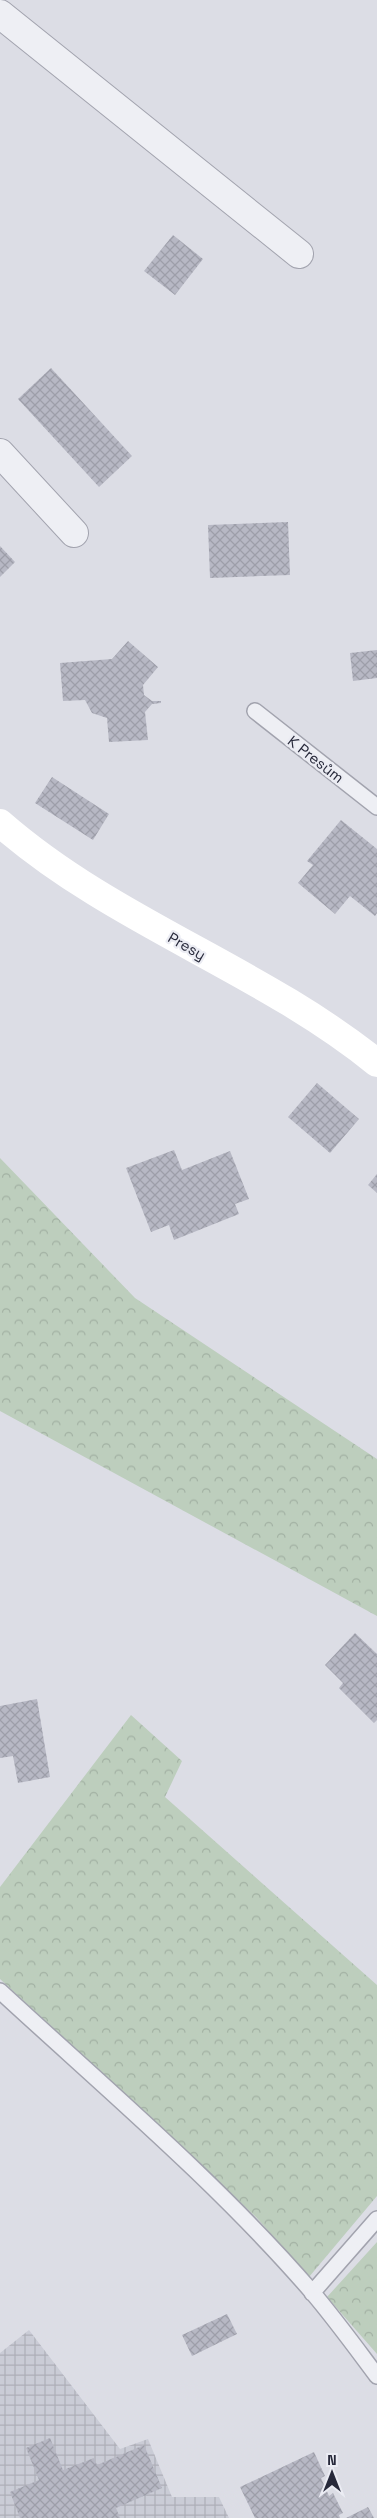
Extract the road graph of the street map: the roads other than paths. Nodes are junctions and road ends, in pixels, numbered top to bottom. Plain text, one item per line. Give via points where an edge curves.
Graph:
1 (0, 14) edge
2 (299, 254) dead end
3 (0, 453) edge
4 (74, 533) dead end
5 (255, 711) dead end
6 (377, 807) edge
7 (0, 823) edge
8 (377, 1064) edge
9 (0, 1991) edge
10 (377, 2219) edge
11 (312, 2293) junction
12 (377, 2376) edge

1 - 2 street
3 - 4 street
5 - 6 lane, K Presům
7 - 8 street, Presy via 59,870 292,1004 345,1038
9 - 11 lane via 196,2173
10 - 11 lane
11 - 12 lane

